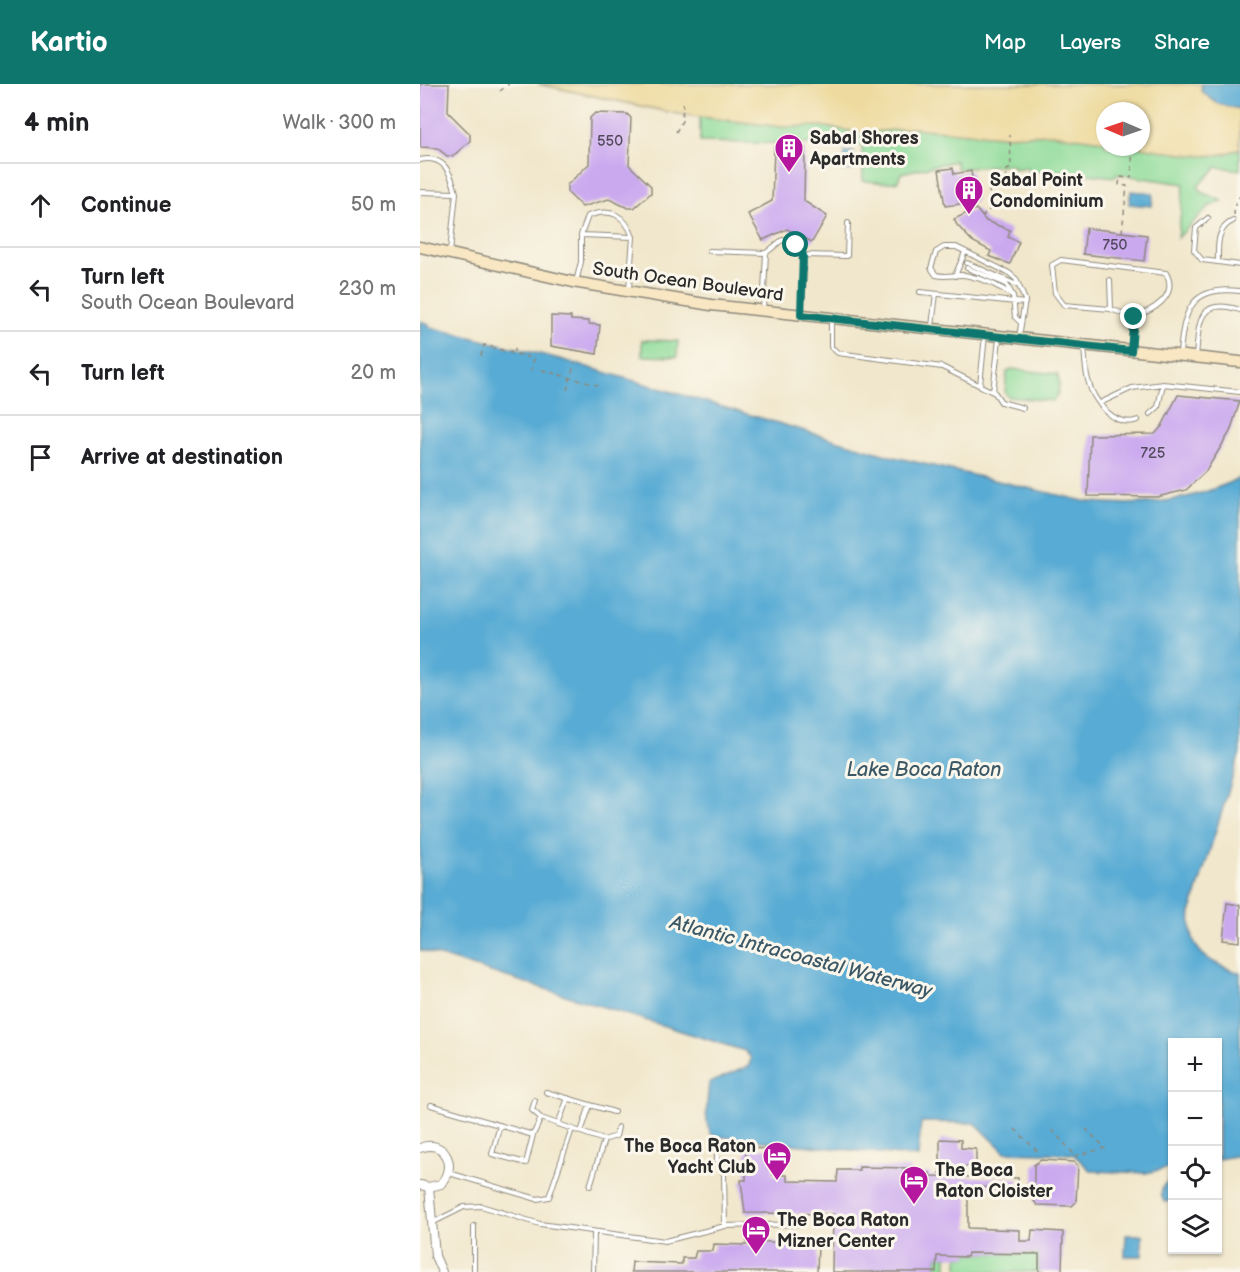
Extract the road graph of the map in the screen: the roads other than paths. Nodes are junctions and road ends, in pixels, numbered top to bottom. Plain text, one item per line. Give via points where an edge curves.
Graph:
1 (420, 160) edge
2 (420, 192) edge
3 (456, 193) junction
4 (1208, 218) dead end
5 (1233, 221) road end
6 (848, 223) dead end
7 (581, 235) junction
8 (633, 237) junction
9 (420, 247) edge
10 (709, 251) dead end
11 (965, 252) junction
12 (766, 253) junction
13 (450, 254) junction
14 (803, 255) junction
15 (1218, 262) junction
16 (1240, 265) edge
17 (954, 276) junction
18 (1110, 280) dead end
19 (576, 282) junction
20 (1018, 285) junction
21 (1240, 291) edge
22 (629, 292) junction
23 (920, 292) dead end
24 (936, 294) junction
25 (1013, 296) junction
26 (1015, 302) junction
27 (1025, 303) junction
28 (1111, 309) junction
29 (1240, 310) edge
30 (763, 311) junction
31 (801, 315) junction
32 (1134, 317) junction
33 (831, 319) junction
34 (1020, 322) junction
35 (931, 330) junction
36 (985, 335) junction
37 (1000, 337) junction
38 (1019, 339) junction
39 (1084, 346) junction
40 (1131, 351) junction
41 (1179, 356) junction
42 (1196, 358) junction
43 (1240, 362) edge
44 (1163, 384) junction
45 (980, 385) junction
46 (993, 392) junction
47 (1240, 392) edge
48 (1100, 403) junction
49 (1023, 408) dead end
50 (1150, 414) dead end
51 (1138, 420) dead end
52 (546, 1092) dead end
53 (568, 1098) junction
54 (535, 1100) dead end
55 (431, 1105) dead end
56 (590, 1105) junction
57 (614, 1112) dead end
58 (541, 1119) junction
59 (558, 1124) junction
60 (500, 1125) junction
61 (618, 1127) dead end
62 (572, 1129) junction
63 (581, 1132) junction
64 (533, 1135) junction
65 (604, 1140) junction
66 (420, 1148) edge
67 (717, 1150) dead end
68 (449, 1173) junction
69 (420, 1185) edge
70 (590, 1186) dead end
71 (429, 1187) junction
72 (432, 1223) junction
73 (801, 1224) dead end
74 (474, 1226) dead end
75 (726, 1226) junction
76 (594, 1233) junction
77 (442, 1272) edge
78 (474, 1272) edge
79 (593, 1272) edge

1 - 3 lane via 434,158 443,163 452,174
2 - 3 lane
3 - 13 lane
4 - 15 lane via 1196,228 1194,250 1202,260
5 - 15 lane via 1220,233
6 - 14 lane via 847,256
7 - 8 lane
7 - 8 lane via 588,216 608,212 619,214
7 - 19 lane
8 - 22 lane
9 - 13 main road, South Ocean Boulevard
10 - 12 lane
11 - 17 lane
11 - 17 lane via 944,247 932,260 931,268 936,275
11 - 20 lane via 1009,273
12 - 14 lane via 782,240 796,245
12 - 30 lane
13 - 19 main road, South Ocean Boulevard
14 - 31 lane
15 - 16 lane
17 - 25 lane via 969,275
18 - 28 lane
19 - 22 main road, South Ocean Boulevard
20 - 25 lane via 967,266 1006,284
20 - 27 lane
21 - 41 lane via 1214,290 1198,298 1186,315
22 - 30 main road, South Ocean Boulevard
23 - 24 lane
24 - 26 lane
24 - 35 lane
25 - 26 lane
26 - 27 lane
26 - 34 lane via 1015,317
27 - 34 lane
28 - 32 lane
28 - 32 lane via 1064,305 1055,293 1053,265 1061,260 1166,273 1166,298
29 - 42 lane via 1213,306 1205,311 1198,329
30 - 31 main road, South Ocean Boulevard
31 - 33 main road, South Ocean Boulevard
32 - 40 lane
33 - 35 main road, South Ocean Boulevard
33 - 45 lane via 831,347 838,353 942,367
34 - 38 lane
35 - 36 main road, South Ocean Boulevard
36 - 37 main road, South Ocean Boulevard
36 - 45 lane
37 - 38 main road, South Ocean Boulevard
37 - 46 lane
38 - 39 main road, South Ocean Boulevard
39 - 40 main road, South Ocean Boulevard
39 - 48 lane via 1088,382
40 - 41 main road, South Ocean Boulevard
41 - 42 main road, South Ocean Boulevard
42 - 43 main road, South Ocean Boulevard
44 - 47 lane
44 - 48 lane via 1132,388
44 - 50 lane via 1158,407
45 - 46 lane
46 - 49 lane via 1001,402
48 - 51 lane via 1112,417 1126,423
52 - 53 lane
53 - 56 lane
53 - 59 lane
54 - 58 lane via 532,1110
55 - 60 lane
56 - 57 lane
56 - 63 lane
58 - 59 lane
58 - 64 lane
59 - 62 lane
60 - 64 lane
60 - 64 lane via 492,1154 526,1163
61 - 65 lane via 616,1136
62 - 63 lane
62 - 68 lane via 549,1197 537,1199
63 - 65 lane
65 - 70 lane
66 - 68 street via 429,1145 442,1149 450,1160
67 - 75 lane via 717,1164 725,1180
68 - 71 street via 441,1184
69 - 71 street
71 - 72 street
72 - 76 lane via 464,1207 481,1206 540,1224
72 - 77 street via 435,1256
73 - 75 lane
74 - 78 lane
75 - 76 lane via 665,1241
76 - 79 lane

